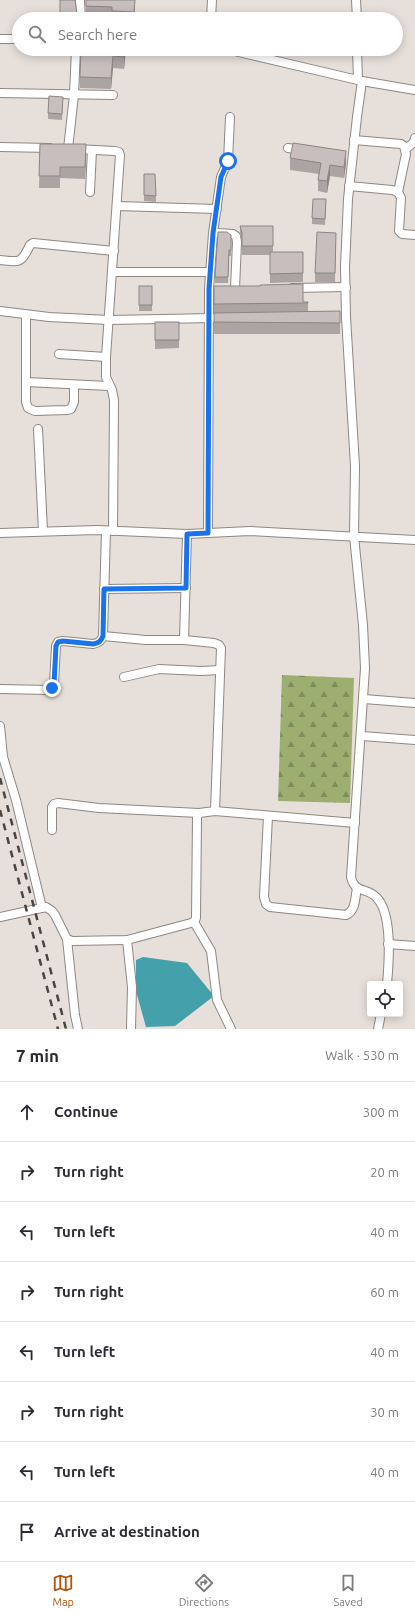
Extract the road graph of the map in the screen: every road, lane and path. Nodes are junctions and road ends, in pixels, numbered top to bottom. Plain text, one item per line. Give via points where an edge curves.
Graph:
1 (80, 0) edge
2 (212, 0) edge
3 (356, 0) edge
4 (81, 12) edge
5 (211, 12) edge
6 (357, 12) edge
7 (0, 39) edge
8 (12, 39) edge
9 (76, 56) edge
10 (256, 56) edge
11 (358, 56) edge
12 (360, 80) junction
13 (415, 90) edge
14 (0, 93) edge
15 (74, 95) junction
16 (113, 95) dead end
17 (230, 117) dead end
18 (415, 138) edge
19 (354, 140) junction
20 (0, 147) edge
21 (288, 148) dead end
22 (68, 149) junction
23 (406, 149) junction
24 (92, 150) junction
25 (310, 152) edge
26 (349, 186) junction
27 (90, 192) dead end
28 (398, 192) junction
29 (117, 206) junction
30 (217, 208) junction
31 (213, 233) junction
32 (415, 235) edge
33 (114, 251) junction
34 (0, 260) edge
35 (112, 272) junction
36 (210, 272) junction
37 (346, 287) junction
38 (282, 288) edge
39 (235, 289) edge
40 (0, 311) edge
41 (26, 315) junction
42 (209, 318) junction
43 (224, 318) edge
44 (109, 320) junction
45 (59, 354) dead end
46 (106, 357) junction
47 (26, 382) junction
48 (74, 385) junction
49 (109, 386) junction
50 (38, 429) dead end
51 (43, 531) junction
52 (109, 531) junction
53 (0, 533) edge
54 (208, 533) junction
55 (187, 534) junction
56 (354, 536) junction
57 (415, 540) edge
58 (186, 588) junction
59 (104, 589) junction
60 (103, 636) junction
61 (184, 640) junction
62 (220, 670) junction
63 (124, 677) dead end
64 (0, 690) edge
65 (364, 699) junction
66 (415, 703) edge
67 (0, 726) edge
68 (362, 736) junction
69 (415, 740) edge
70 (215, 812) junction
71 (199, 813) junction
72 (268, 816) junction
73 (356, 823) junction
74 (52, 830) dead end
75 (357, 888) junction
76 (42, 908) junction
77 (0, 917) edge
78 (194, 922) junction
79 (67, 939) junction
80 (127, 940) junction
81 (388, 944) junction
82 (415, 946) edge
83 (387, 981) edge
84 (380, 1017) edge
85 (78, 1029) edge
86 (132, 1029) edge
87 (231, 1029) edge
88 (378, 1029) edge

1 - 4 street
2 - 5 street
3 - 6 street
7 - 8 street
9 - 15 street
10 - 12 street
11 - 12 street
12 - 13 street
12 - 19 street
14 - 15 street
15 - 16 street
15 - 22 street
17 - 30 street via 228,161 221,177
18 - 23 street
19 - 23 street via 401,144
19 - 26 street via 349,158
20 - 22 street
21 - 25 street
22 - 24 street
23 - 28 street
24 - 27 street
24 - 29 street via 115,151 120,155
26 - 28 street
26 - 37 street via 344,267
28 - 32 street via 401,198 399,231 402,234
29 - 30 street
29 - 33 street
30 - 31 street
31 - 36 street
31 - 39 street via 236,236
33 - 34 street via 34,243 30,245 21,261
33 - 35 street
35 - 36 street
35 - 44 street
36 - 42 street via 212,289
37 - 38 street
37 - 56 street via 342,317 355,466
40 - 41 street
41 - 44 street
41 - 47 street
42 - 43 street
42 - 44 street
42 - 54 street
44 - 46 street
45 - 46 street
46 - 49 street via 106,377
47 - 48 street
47 - 48 street via 26,402 28,408 35,411 71,409 74,402
48 - 49 street
49 - 52 street via 114,400
50 - 51 street
51 - 52 street
51 - 53 street
52 - 55 street
52 - 59 street
54 - 55 street
54 - 56 street via 250,531
55 - 58 street
56 - 57 street
56 - 65 street via 363,625
58 - 59 street
58 - 61 street
59 - 60 street
60 - 61 street
60 - 64 street via 98,643 58,642 54,684 49,690
61 - 62 street via 219,645
62 - 63 street via 159,669
62 - 70 street
65 - 66 street
65 - 68 street
67 - 76 street via 2,758 16,800
68 - 69 street
68 - 73 street
70 - 71 street
70 - 72 street
71 - 74 street via 99,808 58,803 52,807
71 - 78 street
72 - 73 street
72 - 75 street via 264,897 266,904 346,915 353,909
73 - 75 street via 351,877
75 - 81 street via 371,893 383,907
76 - 77 street
76 - 79 street via 46,907 52,911
78 - 80 street
78 - 87 street via 211,951 217,1000
79 - 80 street via 80,942
79 - 85 street
80 - 86 street via 132,981
81 - 82 street
81 - 83 street
84 - 88 street

